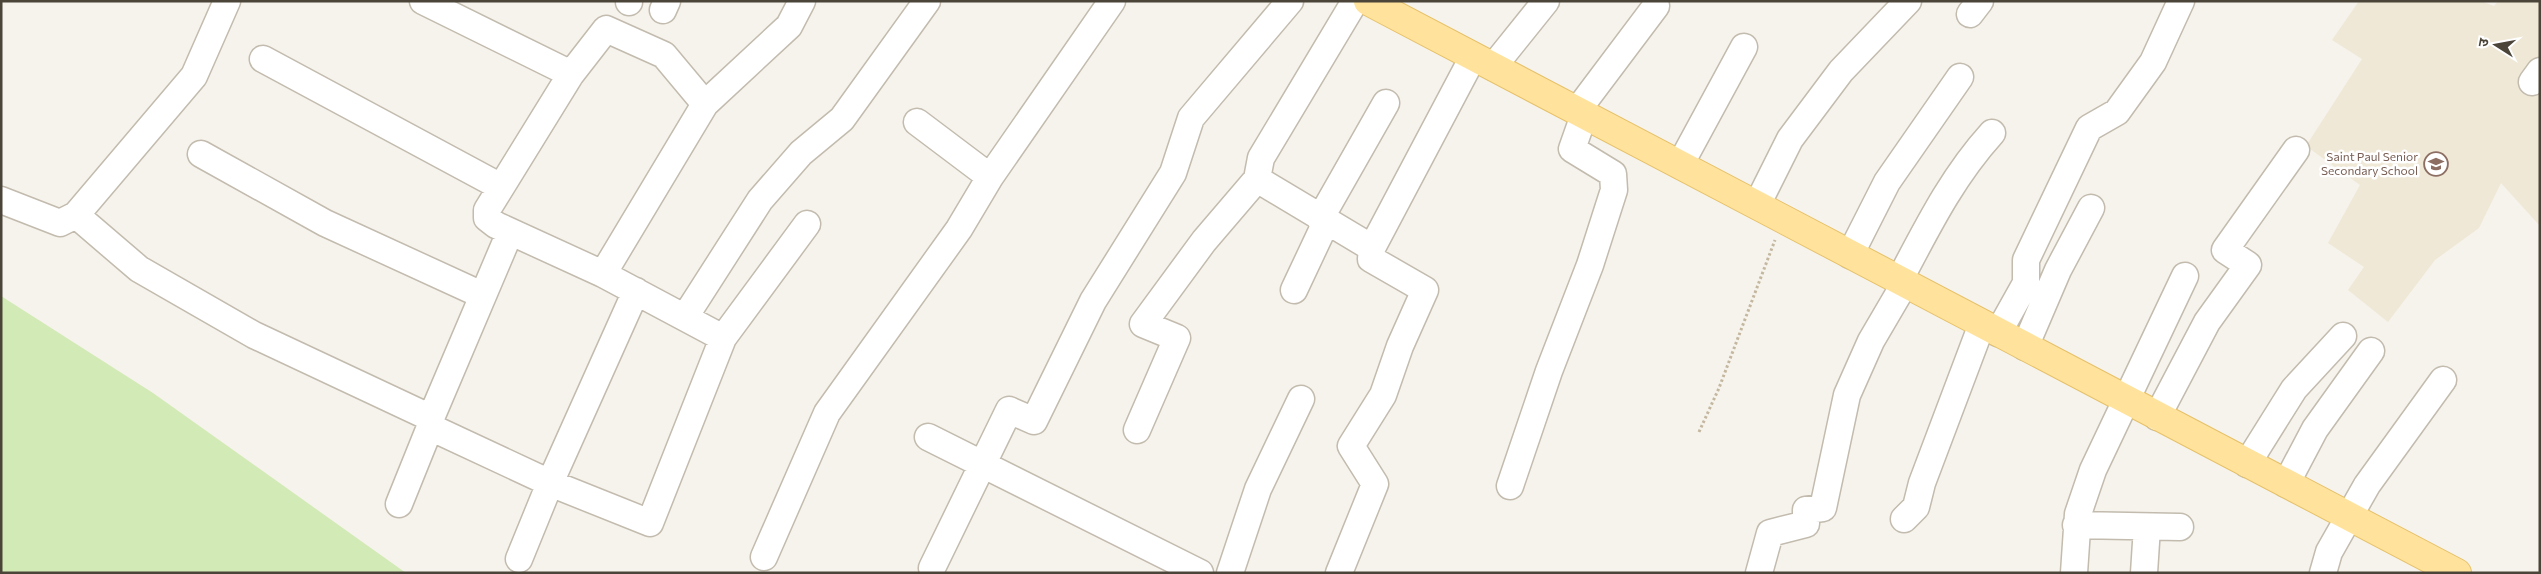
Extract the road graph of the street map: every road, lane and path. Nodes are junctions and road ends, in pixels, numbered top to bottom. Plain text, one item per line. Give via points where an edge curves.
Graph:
1 (227, 1) edge
2 (423, 1) edge
3 (802, 1) edge
4 (927, 1) edge
5 (1112, 1) edge
6 (1290, 1) edge
7 (1355, 1) edge
8 (1368, 1) edge
9 (1546, 1) edge
10 (1908, 1) edge
11 (2181, 1) edge
12 (1656, 6) dead end
13 (1744, 47) dead end
14 (263, 59) dead end
15 (1483, 62) junction
16 (571, 74) junction
17 (1960, 77) dead end
18 (1386, 103) dead end
19 (705, 104) junction
20 (1581, 113) junction
21 (917, 122) dead end
22 (1992, 133) dead end
23 (2296, 150) dead end
24 (201, 154) dead end
25 (1680, 165) junction
26 (990, 177) junction
27 (1257, 180) junction
28 (501, 187) junction
29 (1, 200) edge
30 (1757, 205) junction
31 (2091, 208) dead end
32 (76, 215) junction
33 (1782, 219) junction
34 (1323, 220) junction
35 (807, 224) dead end
36 (510, 232) junction
37 (1372, 248) junction
38 (1850, 254) junction
39 (603, 274) junction
40 (2185, 276) dead end
41 (1902, 282) junction
42 (1294, 290) dead end
43 (636, 292) junction
44 (482, 295) junction
45 (685, 317) junction
46 (1990, 329) junction
47 (2343, 336) dead end
48 (723, 338) junction
49 (2026, 347) junction
50 (2371, 351) dead end
51 (2443, 380) dead end
52 (1302, 399) dead end
53 (2127, 401) junction
54 (2157, 416) junction
55 (430, 422) junction
56 (1137, 430) dead end
57 (1699, 432) dead end
58 (928, 437) dead end
59 (2247, 464) junction
60 (982, 466) junction
61 (550, 483) junction
62 (2286, 484) junction
63 (1510, 486) dead end
64 (399, 504) dead end
65 (2348, 516) junction
66 (1904, 520) dead end
67 (2076, 525) junction
68 (2147, 527) junction
69 (2180, 527) dead end
70 (764, 557) dead end
71 (519, 559) dead end
72 (932, 568) dead end
73 (1200, 573) edge
74 (1230, 573) edge
75 (1339, 573) edge
76 (1759, 573) edge
77 (2074, 573) edge
78 (2144, 573) edge
79 (2323, 573) edge
80 (2457, 573) edge

1 - 32 street via 194,76
2 - 16 street
3 - 19 street via 789,26
4 - 45 street via 842,119 801,153 760,200
5 - 26 street
6 - 60 street via 1191,118 1173,173 1096,296 1034,421 1009,410
7 - 27 street via 1261,158
8 - 15 main road
9 - 15 street
10 - 30 street via 1841,71 1790,139
11 - 46 street via 2153,62 2117,112 2089,128 2026,260 2026,283
12 - 20 street
13 - 25 street
14 - 28 street
15 - 20 main road
15 - 37 street
16 - 19 street via 606,29 664,55
16 - 28 street
17 - 38 street via 1887,182
18 - 34 street
19 - 39 street
20 - 25 main road
20 - 63 street via 1572,149 1613,174 1614,190
21 - 26 street
22 - 41 street via 1969,158 1935,213
23 - 54 street via 2225,250 2248,265 2207,322
24 - 44 street via 325,223
25 - 30 main road
26 - 70 street via 958,229 827,414
27 - 34 street
27 - 56 street via 1204,241 1143,324 1177,338
28 - 36 street via 487,210 487,218
29 - 32 street via 60,223
30 - 33 main road
31 - 49 street via 2058,270
32 - 55 street via 139,269 254,335
33 - 38 main road
33 - 57 path via 1750,309
34 - 37 street
34 - 42 street
35 - 48 street
36 - 39 street
36 - 44 street
37 - 75 street via 1370,259 1424,290 1383,395 1352,446 1375,484
38 - 41 main road
39 - 43 street
40 - 53 street
41 - 46 main road
41 - 76 street via 1870,342 1847,395 1823,508 1806,510 1806,524 1770,533
43 - 45 street
43 - 61 street
44 - 55 street
45 - 48 street
46 - 49 main road
46 - 66 street via 1945,421 1916,507
47 - 59 street via 2294,389
48 - 61 street via 650,523
49 - 53 main road
50 - 62 street via 2315,429
51 - 65 street
52 - 74 street via 1258,489
53 - 54 main road
53 - 67 street via 2093,470
54 - 59 main road
55 - 61 street
55 - 64 street
58 - 60 street
59 - 62 main road
60 - 72 street
60 - 73 street
61 - 71 street
62 - 65 main road
65 - 79 street via 2329,552
65 - 80 main road
67 - 68 street
67 - 77 street
68 - 69 street
68 - 78 street

